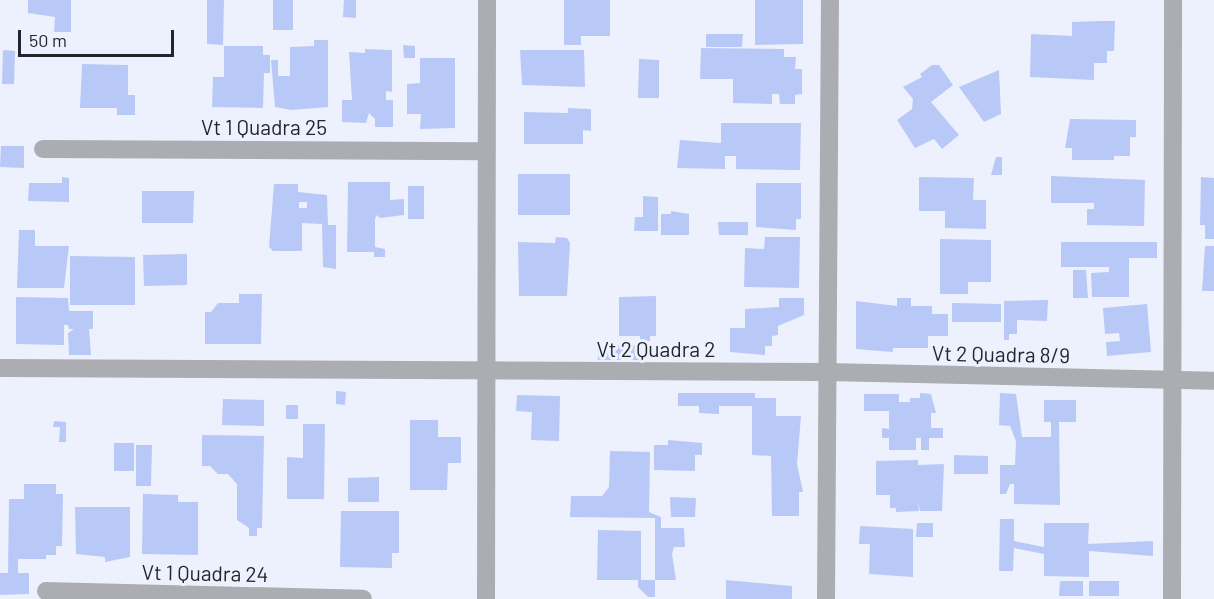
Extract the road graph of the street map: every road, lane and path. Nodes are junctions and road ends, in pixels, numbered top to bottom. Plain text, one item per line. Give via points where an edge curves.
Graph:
1 (487, 0) edge
2 (830, 0) edge
3 (1173, 0) edge
4 (43, 149) dead end
5 (484, 151) junction
6 (0, 368) edge
7 (485, 371) junction
8 (828, 372) junction
9 (1172, 381) junction
10 (1214, 381) edge
11 (46, 591) dead end
12 (363, 599) edge
13 (486, 599) edge
14 (826, 599) edge
15 (1172, 599) edge

1 - 5 street
2 - 8 street
3 - 9 street
4 - 5 street, Vt 1 Quadra 25
5 - 7 street
6 - 7 street, Vt 2 Quadra 2
7 - 8 street, Vt 2 Quadra 2
7 - 13 street
8 - 9 street, Vt 2 Quadra 8/9
8 - 14 street
9 - 10 street, Vt 2 Quadra 8/9
9 - 15 street
11 - 12 street, Vt 1 Quadra 24

